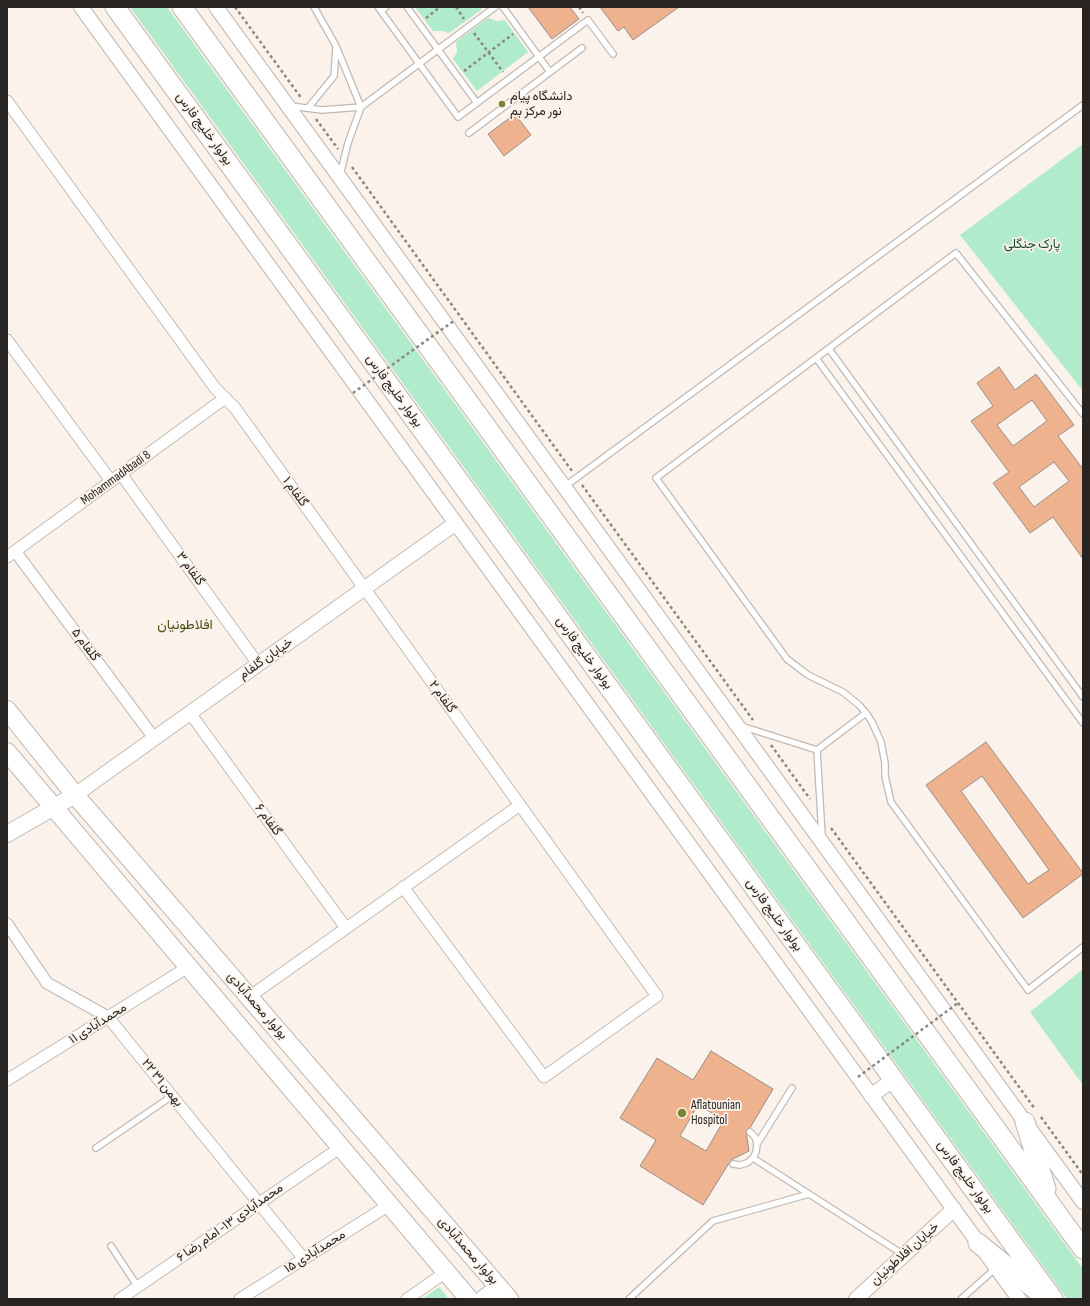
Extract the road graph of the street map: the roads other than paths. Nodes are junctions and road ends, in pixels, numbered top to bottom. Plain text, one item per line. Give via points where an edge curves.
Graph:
1 (81, 7) edge
2 (115, 7) edge
3 (182, 7) edge
4 (216, 7) edge
5 (314, 7) edge
6 (386, 7) edge
7 (407, 7) edge
8 (495, 7) edge
9 (503, 7) edge
10 (379, 9) edge
11 (336, 46) junction
12 (582, 48) dead end
13 (438, 50) junction
14 (613, 54) dead end
15 (539, 56) junction
16 (419, 64) junction
17 (550, 72) junction
18 (7, 101) edge
19 (477, 103) junction
20 (1083, 105) edge
21 (287, 106) junction
22 (362, 107) junction
23 (308, 108) junction
24 (469, 133) dead end
25 (339, 177) junction
26 (7, 340) edge
27 (829, 349) junction
28 (816, 358) junction
29 (225, 398) junction
30 (1083, 414) edge
31 (121, 474) junction
32 (111, 481) junction
33 (564, 487) junction
34 (456, 523) junction
35 (11, 554) edge
36 (364, 589) junction
37 (258, 664) junction
38 (1083, 697) edge
39 (7, 710) edge
40 (190, 713) junction
41 (866, 713) junction
42 (1083, 723) edge
43 (736, 724) junction
44 (154, 738) junction
45 (817, 750) junction
46 (7, 752) edge
47 (75, 795) junction
48 (520, 805) junction
49 (54, 808) junction
50 (7, 834) edge
51 (823, 843) junction
52 (404, 887) junction
53 (7, 924) edge
54 (346, 928) junction
55 (1083, 948) edge
56 (188, 967) junction
57 (249, 997) junction
58 (108, 1017) junction
59 (894, 1079) junction
60 (7, 1080) edge
61 (792, 1088) dead end
62 (172, 1096) junction
63 (871, 1096) junction
64 (1025, 1122) junction
65 (750, 1132) dead end
66 (757, 1144) junction
67 (340, 1147) junction
68 (96, 1148) dead end
69 (752, 1158) junction
70 (733, 1164) dead end
71 (809, 1194) junction
72 (1083, 1202) edge
73 (259, 1203) junction
74 (1050, 1204) junction
75 (389, 1205) junction
76 (954, 1209) junction
77 (978, 1243) junction
78 (111, 1246) dead end
79 (1083, 1249) edge
80 (904, 1255) junction
81 (304, 1259) junction
82 (996, 1268) junction
83 (446, 1272) junction
84 (138, 1287) junction
85 (504, 1293) edge
86 (120, 1299) edge
87 (240, 1299) edge
88 (407, 1299) edge
89 (469, 1299) edge
90 (484, 1299) edge
91 (629, 1299) edge
92 (856, 1299) edge
93 (961, 1299) edge
94 (1019, 1299) edge
95 (1046, 1299) edge
96 (1053, 1299) edge

1 - 34 street
2 - 59 highway, بولوار خلیج فارس
3 - 74 highway
4 - 21 street
5 - 11 lane
6 - 10 lane
7 - 13 lane
8 - 13 lane
9 - 15 lane
10 - 16 lane
11 - 22 lane
11 - 23 lane via 334,76
12 - 17 lane
13 - 16 lane
13 - 19 lane
14 - 15 lane via 588,20
15 - 17 lane
15 - 19 lane
16 - 19 lane via 458,117
16 - 22 lane
17 - 24 lane
18 - 29 street, گلفام ۱ via 215,388
20 - 33 lane
21 - 23 lane
21 - 25 street
22 - 23 lane via 322,110
22 - 25 lane via 348,143
25 - 33 street
26 - 32 street
27 - 28 lane
27 - 30 lane via 956,253
27 - 38 lane
28 - 41 lane via 656,478 787,659 808,676 843,692
28 - 42 lane
29 - 31 street, MohammadAbadi 8
29 - 36 street, گلفام ۱ via 235,408
31 - 32 street, MohammadAbadi 8
31 - 37 street, گلفام ۳
32 - 35 street, MohammadAbadi 8
33 - 43 street
34 - 36 street, خیابان گلفام
34 - 63 street
35 - 44 street, گلفام ۵
36 - 37 street, خیابان گلفام
36 - 48 street, گلفام ۲
37 - 40 street, خیابان گلفام
39 - 47 main road, بولوار محمدآبادی
40 - 44 street, خیابان گلفام
40 - 54 street, گلفام ۶
41 - 45 lane
41 - 55 lane via 881,742 891,802 1028,990
43 - 45 lane
43 - 51 street
44 - 47 street, خیابان گلفام
45 - 51 lane
46 - 49 main road, بولوار محمدآبادی
47 - 49 main road
47 - 57 main road, بولوار محمدآبادی
48 - 52 street
48 - 52 street, گلفام ۲ via 657,996 544,1078
49 - 50 main road
49 - 56 main road, بولوار محمدآبادی
51 - 64 street
52 - 54 street
53 - 58 street, ۲۲ بهمن ۳۱ via 47,983
54 - 57 street
56 - 58 street, محمدآبادی ۱۱
56 - 67 main road, بولوار محمدآبادی
57 - 85 main road, بولوار محمدآبادی
58 - 60 street, محمدآبادی ۱۱
58 - 62 street, ۲۲ بهمن ۳۱
59 - 63 street
59 - 96 highway, بولوار خلیج فارس
61 - 66 lane
62 - 68 lane
62 - 73 street, ۲۲ بهمن ۳۱
63 - 76 street
64 - 72 street
64 - 74 highway
65 - 66 lane
66 - 69 lane
67 - 73 street, محمدآبادی ۱۳- امام رضا ۶
67 - 75 main road, بولوار محمدآبادی
69 - 70 lane via 740,1165
69 - 71 lane
71 - 80 lane
71 - 91 lane via 713,1221
73 - 81 street, ۲۲ بهمن ۳۱
73 - 84 street, محمدآبادی ۱۳- امام رضا ۶
74 - 79 highway
75 - 81 street, محمدآبادی ۱۵
75 - 83 main road, بولوار محمدآبادی
76 - 77 street
76 - 80 street, خیابان افلاطونیان
77 - 82 street
77 - 95 highway
78 - 84 lane
80 - 92 street, خیابان افلاطونیان
81 - 87 street, محمدآبادی ۱۵
82 - 93 lane
82 - 94 street
83 - 88 street
83 - 89 main road, بولوار محمدآبادی
84 - 86 street, محمدآبادی ۱۳- امام رضا ۶
85 - 90 main road

